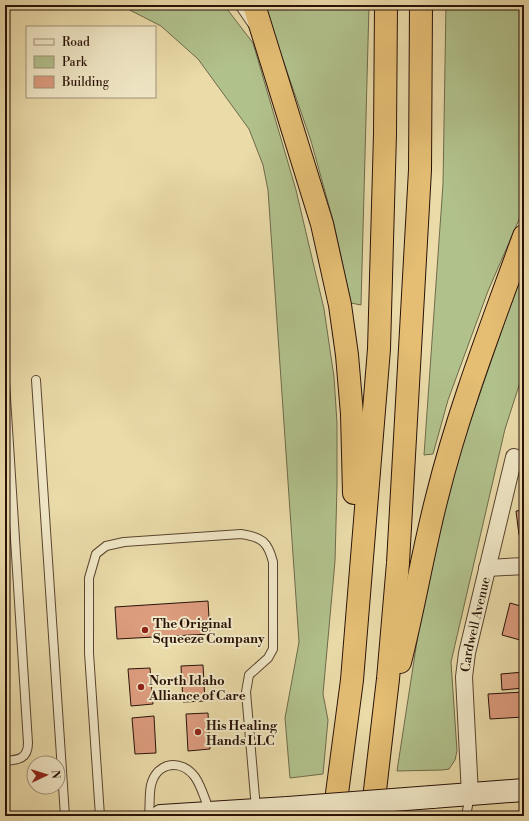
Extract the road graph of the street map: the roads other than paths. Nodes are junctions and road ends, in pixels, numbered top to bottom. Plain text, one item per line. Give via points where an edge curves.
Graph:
1 (239, 5) edge
2 (254, 5) edge
3 (386, 5) edge
4 (420, 5) edge
5 (267, 44) junction
6 (524, 236) edge
7 (36, 380) dead end
8 (5, 382) edge
9 (5, 389) edge
10 (514, 457) dead end
11 (524, 566) edge
12 (487, 568) junction
13 (352, 680) junction
14 (382, 735) junction
15 (5, 761) edge
16 (524, 790) edge
17 (470, 795) junction
18 (256, 810) junction
19 (211, 815) edge
20 (65, 816) edge
21 (100, 816) edge
22 (149, 816) edge
23 (161, 816) edge
24 (334, 816) edge
25 (372, 816) edge
26 (466, 816) edge

1 - 5 lane
2 - 5 highway
3 - 13 highway via 379,349
4 - 14 highway via 420,170 398,556
5 - 13 highway via 322,224 340,305 347,355 354,466
6 - 14 highway via 452,443
7 - 20 lane
8 - 9 lane
9 - 15 lane via 28,743 24,757
10 - 12 street, Cardwell Avenue
11 - 12 street
12 - 17 street, Cardwell Avenue via 473,624 464,677
13 - 24 highway
14 - 25 highway
16 - 17 main road
17 - 18 main road, bridge
17 - 26 lane
18 - 19 main road
18 - 21 lane via 246,692 249,675 268,658 273,649 273,562 270,550 263,541 241,534 124,542 106,546 96,554 89,578 89,653
19 - 22 lane via 195,778 186,768 174,764 166,765 154,778
19 - 23 main road

